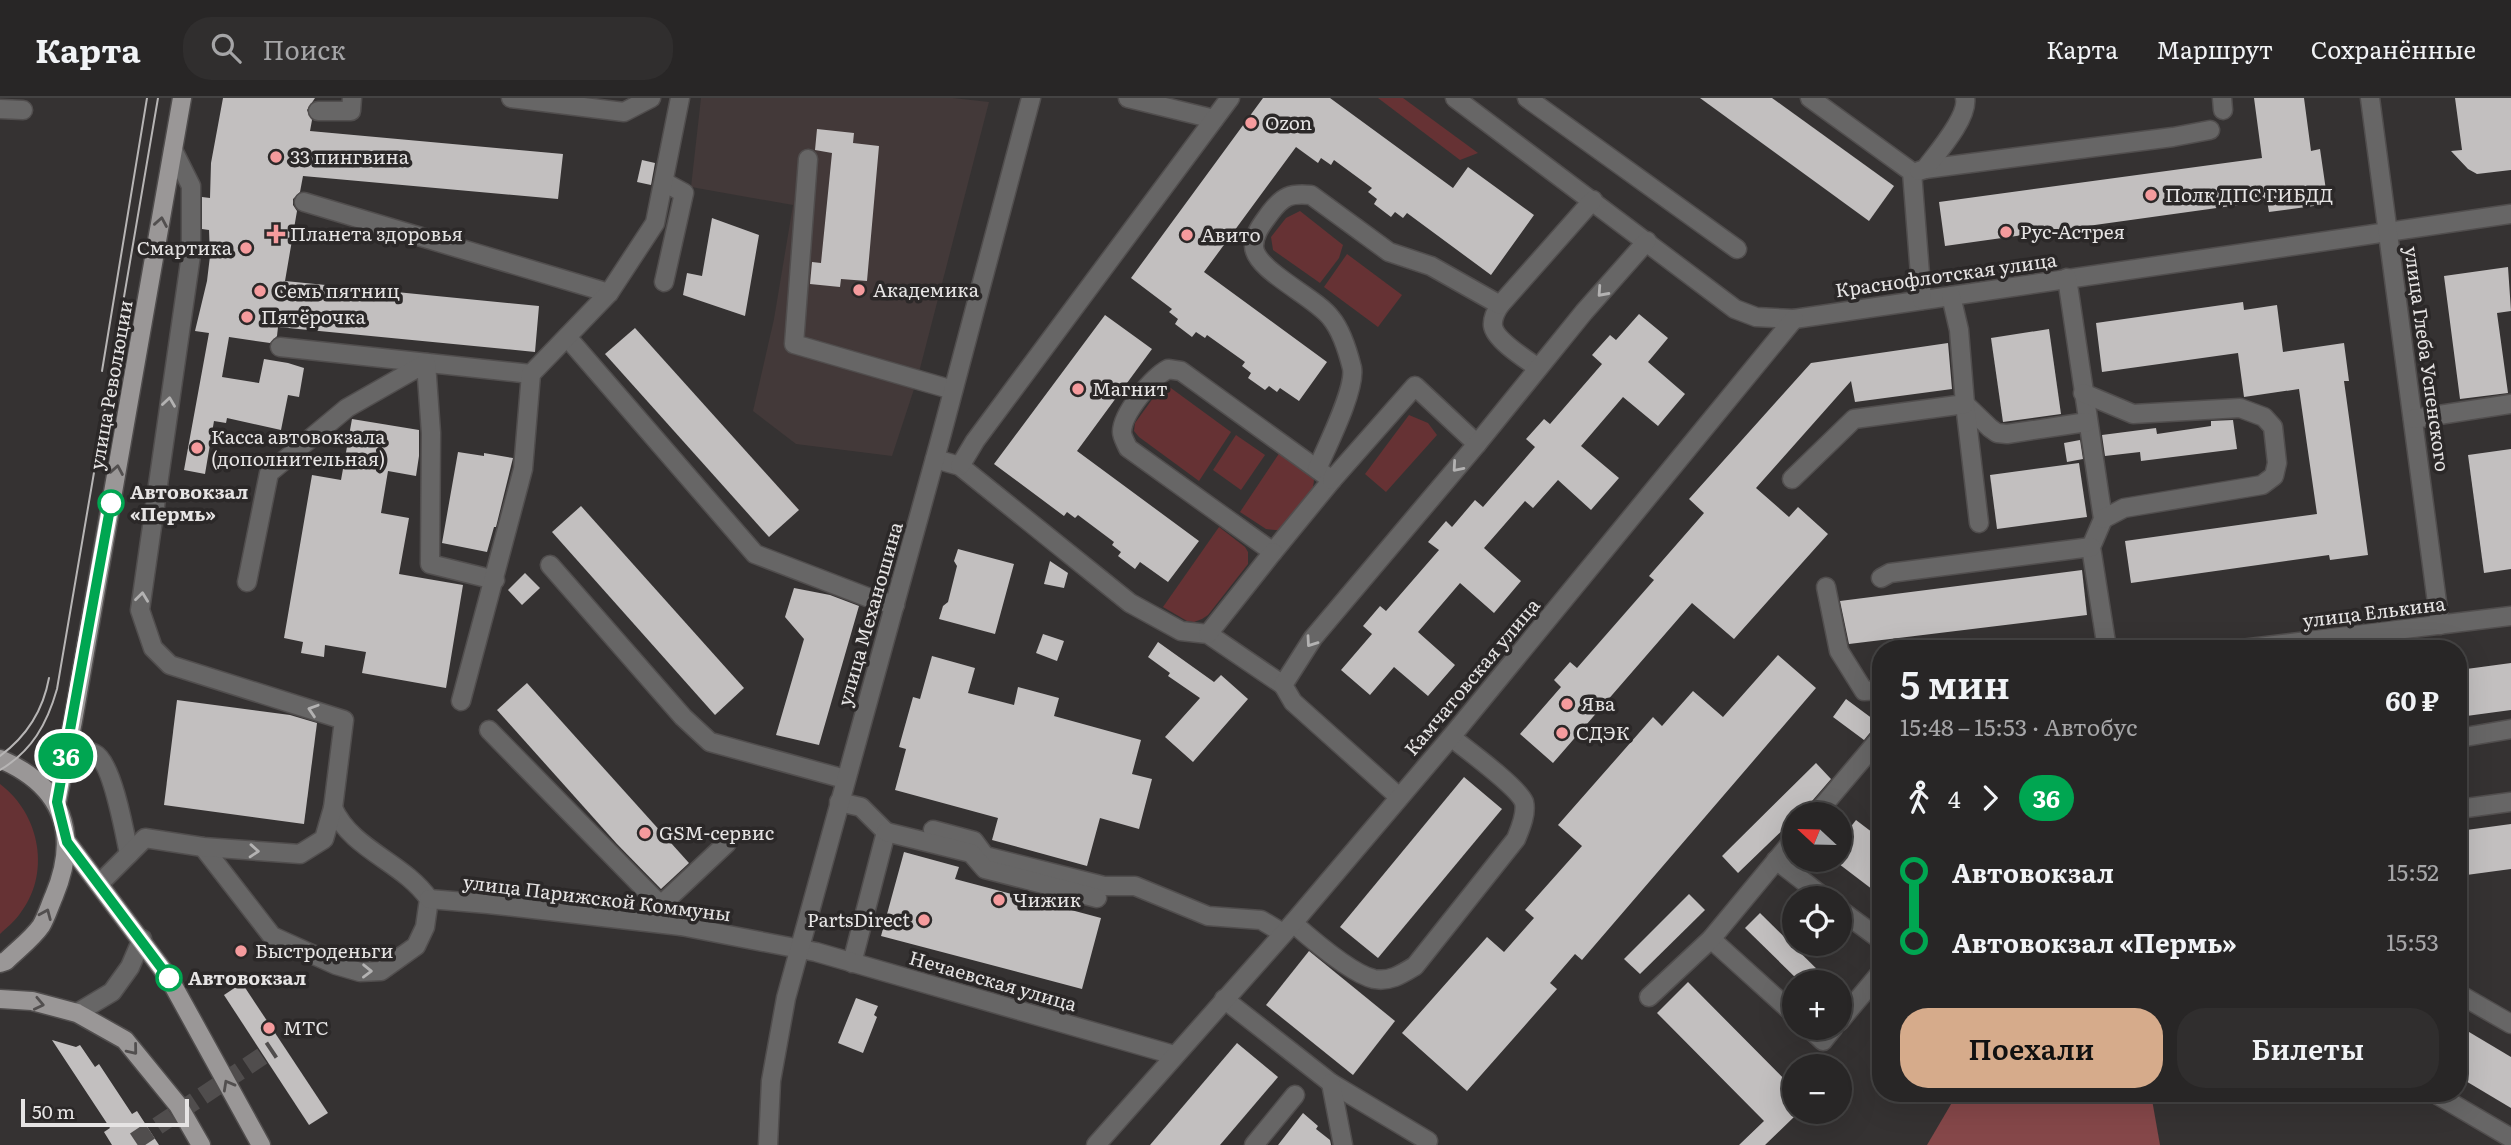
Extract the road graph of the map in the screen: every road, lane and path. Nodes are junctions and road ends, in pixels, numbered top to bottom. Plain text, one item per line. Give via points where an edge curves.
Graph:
1 (182, 98) edge
2 (352, 98) edge
3 (511, 98) edge
4 (650, 98) edge
5 (680, 98) edge
6 (1031, 98) edge
7 (1128, 98) edge
8 (1230, 98) edge
9 (1527, 98) edge
10 (1810, 98) edge
11 (1965, 98) edge
12 (2370, 98) edge
13 (1464, 101) edge
14 (0, 109) edge
15 (23, 110) dead end
16 (318, 111) dead end
17 (1214, 119) junction
18 (2210, 130) dead end
19 (173, 150) junction
20 (808, 159) dead end
21 (1919, 171) junction
22 (664, 182) junction
23 (1592, 200) junction
24 (304, 202) dead end
25 (2511, 214) edge
26 (2388, 230) junction
27 (1647, 241) junction
28 (1737, 249) dead end
29 (2067, 278) junction
30 (664, 282) dead end
31 (609, 293) junction
32 (1951, 296) junction
33 (1922, 300) junction
34 (1500, 305) junction
35 (1794, 319) junction
36 (567, 337) junction
37 (280, 347) dead end
38 (426, 363) junction
39 (1538, 368) junction
40 (531, 374) junction
41 (953, 390) junction
42 (2083, 393) junction
43 (1965, 404) junction
44 (2511, 404) edge
45 (2413, 419) junction
46 (2087, 422) junction
47 (1478, 444) junction
48 (935, 458) junction
49 (960, 466) junction
50 (1317, 469) junction
51 (1792, 479) dead end
52 (1332, 480) junction
53 (2103, 519) junction
54 (1979, 523) dead end
55 (2091, 547) junction
56 (1273, 552) junction
57 (550, 565) dead end
58 (1881, 578) dead end
59 (495, 580) junction
60 (247, 582) dead end
61 (1826, 587) dead end
62 (895, 605) junction
63 (2511, 617) edge
64 (2440, 625) junction
65 (1208, 634) junction
66 (2106, 640) edge
67 (2316, 640) edge
68 (1283, 685) junction
69 (1872, 691) edge
70 (461, 701) dead end
71 (2511, 729) edge
72 (489, 730) dead end
73 (1451, 737) junction
74 (2467, 737) edge
75 (68, 747) junction
76 (1872, 748) edge
77 (0, 759) edge
78 (845, 779) junction
79 (1399, 797) junction
80 (57, 802) junction
81 (839, 802) junction
82 (1826, 802) edge
83 (2511, 802) edge
84 (2467, 807) edge
85 (332, 808) junction
86 (933, 830) dead end
87 (887, 832) junction
88 (67, 842) junction
89 (727, 842) dead end
90 (195, 845) junction
91 (1782, 853) edge
92 (129, 854) junction
93 (1776, 860) junction
94 (100, 883) junction
95 (1810, 886) edge
96 (1097, 898) dead end
97 (429, 899) junction
98 (661, 905) junction
99 (1852, 919) edge
100 (681, 926) junction
101 (1288, 928) junction
102 (1872, 933) edge
103 (142, 939) junction
104 (1711, 939) junction
105 (801, 949) junction
106 (0, 963) edge
107 (852, 963) junction
108 (1872, 982) edge
109 (1649, 997) dead end
110 (0, 999) edge
111 (1224, 999) junction
112 (2467, 999) edge
113 (1782, 1003) edge
114 (1852, 1006) edge
115 (77, 1013) junction
116 (2511, 1024) edge
117 (1174, 1055) junction
118 (1331, 1083) junction
119 (1295, 1095) dead end
120 (2450, 1102) edge
121 (2511, 1138) edge
122 (1428, 1141) dead end
123 (201, 1145) edge
124 (261, 1145) edge
125 (768, 1145) edge
126 (1096, 1145) edge
127 (1254, 1145) edge
128 (1343, 1145) edge

1 - 19 main road, улица Революции
2 - 16 street via 351,111
3 - 4 street via 624,112
5 - 22 street
6 - 41 street, улица Механошина
7 - 17 street
8 - 17 street
9 - 28 street
10 - 21 street
11 - 21 street via 1964,115
12 - 26 street, улица Глеба Успенского
13 - 23 street, Краснофлотская улица
14 - 15 street
17 - 49 street
18 - 21 street
75 -> 19 main road, улица Революции
85 -> 19 street via 344,720 170,665 153,648 140,610 191,255 191,186
20 - 41 street via 794,344
21 - 33 street
22 - 30 street via 684,193
22 - 31 street via 656,223
23 - 27 street, Краснофлотская улица
23 - 34 street
24 - 31 street
25 - 26 street, Краснофлотская улица
26 - 29 street, Краснофлотская улица
26 - 45 street, улица Глеба Успенского
27 - 35 street, Краснофлотская улица via 1735,309 1756,317
27 -> 39 street
29 - 32 street, Краснофлотская улица
29 - 42 street
31 - 36 street
32 - 33 street, Краснофлотская улица
32 - 43 street via 1959,330
33 - 35 street, Краснофлотская улица
34 - 39 street via 1493,328 1499,338
34 - 50 street via 1431,266 1389,252 1311,195 1295,194 1280,200 1257,232 1254,248 1261,263 1331,317 1352,369 1352,384
35 - 73 street, Камчатовская улица
36 - 40 street
36 - 62 street via 755,554
37 - 38 street
38 - 40 street
38 - 59 street via 431,433 430,564
38 - 60 street via 347,408 269,473
39 - 47 street
40 - 59 street via 523,469
41 - 48 street, улица Механошина
42 - 46 street
42 - 53 street via 2133,414 2240,408 2264,417 2273,427 2277,463 2274,475 2262,485 2124,508
43 - 46 street via 1997,433
43 - 51 street via 1854,419
43 - 54 street
44 - 45 street
45 - 64 street, улица Глеба Успенского
46 - 53 street
47 - 52 street via 1415,386
47 -> 68 street via 1313,638
48 - 49 street
48 - 62 street, улица Механошина
49 - 65 street via 1130,603 1181,631
50 - 52 street
50 - 56 street via 1181,371 1168,369 1157,375 1125,417 1122,433 1128,448
52 - 56 street
53 - 55 street
55 - 58 street
55 - 66 street
56 - 65 street
57 - 78 street via 710,742
59 - 70 street
61 - 69 street via 1839,651 1864,691
62 - 78 street, улица Механошина
63 - 64 street, улица Елькина
64 - 67 street, улица Елькина
65 - 68 street
68 - 79 street via 1293,702
71 - 74 street
72 - 98 street
73 - 79 street, Камчатовская улица
73 - 101 street via 1515,790 1524,803 1522,823 1516,839 1415,966 1397,977 1376,980
75 - 80 main road, улица Революции
75 - 92 street via 100,758 111,780
76 - 82 street
77 - 80 main road via 38,782
78 - 81 street, улица Механошина
79 - 101 street, Камчатовская улица
80 - 88 main road
81 - 87 street via 861,807
81 - 105 street, улица Механошина
83 - 84 street
90 -> 85 street via 300,854 324,839
85 - 97 street via 348,833 419,886
86 - 101 street via 974,841 985,856 1104,886 1135,886 1208,916 1261,920
87 - 96 street via 971,853 985,869
87 - 107 street
88 - 94 main road
106 -> 88 main road via 41,926 60,882
89 - 98 street
90 - 92 street via 145,838
90 -> 97 street via 272,936 360,972 381,971 416,946 425,927
91 - 93 street
92 - 94 street
93 - 95 street
93 - 104 street
94 - 103 main road
97 - 100 street, улица Парижской Коммуны
98 - 100 street
99 - 102 street
100 - 105 street, улица Парижской Коммуны
101 - 111 street, Камчатовская улица
103 - 115 street via 112,992
124 -> 103 main road via 169,978
104 - 109 street
104 - 113 street
105 - 107 street, Нечаевская улица
105 - 125 street, улица Механошина via 786,998 771,1082
107 - 117 street, Нечаевская улица
108 - 114 street
110 -> 115 main road
111 - 117 street, Камчатовская улица
111 - 118 street
112 - 116 street
115 -> 123 main road via 125,1040 178,1105
117 - 126 street, Камчатовская улица
118 - 122 street
118 - 128 street
119 - 127 street
120 - 121 street

